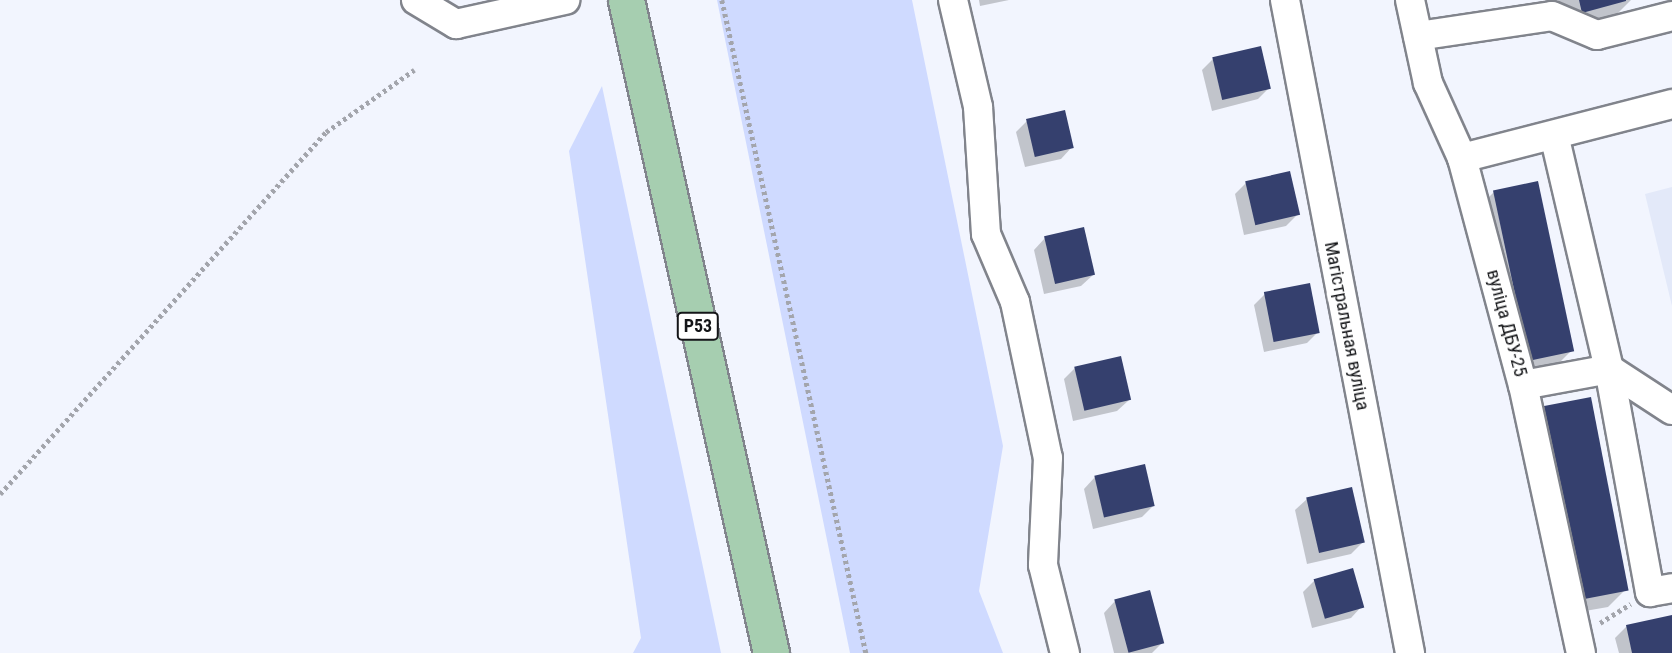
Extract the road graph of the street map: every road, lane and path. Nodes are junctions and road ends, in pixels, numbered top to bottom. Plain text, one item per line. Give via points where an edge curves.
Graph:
1 (416, 0) edge
2 (565, 0) edge
3 (626, 0) edge
4 (722, 0) edge
5 (953, 0) edge
6 (1285, 0) edge
7 (1410, 0) edge
8 (1672, 16) edge
9 (1418, 36) junction
10 (414, 70) dead end
11 (1672, 104) edge
12 (1554, 135) junction
13 (1462, 158) junction
14 (1609, 369) junction
15 (1523, 385) junction
16 (1672, 410) edge
17 (0, 494) edge
18 (1661, 590) edge
19 (1589, 643) edge
20 (771, 653) edge
21 (866, 653) edge
22 (1065, 653) edge
23 (1410, 653) edge

1 - 2 street via 456,24
3 - 20 main road, Р53
4 - 21 path
5 - 22 street via 978,107 986,234 1015,302 1048,458 1043,565
6 - 23 street, Магістральная вуліца
7 - 9 street, вуліца ДБУ-25
8 - 9 street via 1597,35 1552,16
9 - 13 street, вуліца ДБУ-25 via 1428,83
10 - 17 path via 326,132
11 - 12 street
12 - 13 street
12 - 14 street
13 - 15 street, вуліца ДБУ-25
14 - 15 street
14 - 16 street
14 - 18 street
15 - 19 street, вуліца ДБУ-25
18 - 19 path via 1599,623

